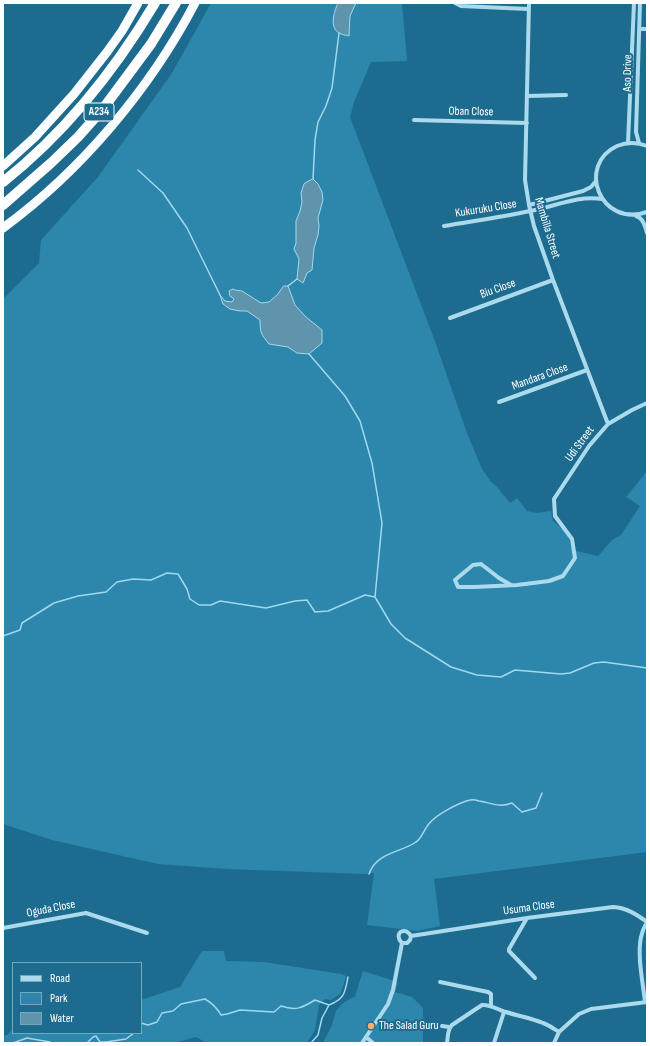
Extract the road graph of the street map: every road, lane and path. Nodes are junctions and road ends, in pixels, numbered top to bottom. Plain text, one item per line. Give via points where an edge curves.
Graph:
1 (138, 3) edge
2 (155, 3) edge
3 (176, 3) edge
4 (195, 3) edge
5 (455, 3) edge
6 (529, 3) edge
7 (634, 3) edge
8 (640, 3) edge
9 (528, 10) junction
10 (639, 29) junction
11 (647, 29) edge
12 (566, 95) dead end
13 (527, 96) junction
14 (414, 120) dead end
15 (527, 123) junction
16 (628, 143) junction
17 (639, 143) junction
18 (647, 146) edge
19 (3, 166) edge
20 (596, 181) junction
21 (3, 182) edge
22 (602, 199) junction
23 (3, 205) edge
24 (529, 205) junction
25 (530, 211) junction
26 (647, 212) edge
27 (634, 215) junction
28 (444, 226) dead end
29 (3, 228) edge
30 (647, 233) edge
31 (553, 280) junction
32 (450, 318) dead end
33 (587, 370) junction
34 (499, 402) dead end
35 (647, 403) edge
36 (608, 424) junction
37 (511, 585) junction
38 (527, 918) junction
39 (647, 922) edge
40 (3, 928) edge
41 (147, 933) dead end
42 (411, 936) junction
43 (402, 943) junction
44 (535, 978) dead end
45 (440, 982) dead end
46 (646, 1002) edge
47 (491, 1006) junction
48 (504, 1012) junction
49 (442, 1026) dead end
50 (449, 1027) junction
51 (559, 1032) junction
52 (366, 1037) junction
53 (362, 1043) edge
54 (373, 1043) edge
55 (447, 1043) edge
56 (494, 1043) edge
57 (554, 1043) edge

1 - 19 highway via 110,47 74,94 35,137
2 - 21 highway, A234 via 128,46 87,100 38,152
3 - 23 highway, A234 via 152,44 102,110 51,163
4 - 29 highway via 169,48 136,96 115,121 54,186
5 - 9 street via 461,6
6 - 9 street, Mambilla Street
7 - 16 street, Aso Drive
8 - 10 street, Aso Drive
9 - 13 street, Mambilla Street
10 - 11 street
10 - 17 street, Aso Drive via 636,132
12 - 13 street
13 - 15 street, Mambilla Street
14 - 15 street, Oban Close
15 - 24 street, Mambilla Street via 526,180
16 - 17 street
16 - 20 street via 614,147 608,152 597,170
17 - 18 street
20 - 22 street
20 - 24 street via 583,191
22 - 25 street, Kukuruku Close via 584,198
22 - 27 street via 613,209 626,215
24 - 25 street, Mambilla Street
25 - 28 street, Kukuruku Close
25 - 31 street, Mambilla Street
26 - 27 street
27 - 30 street via 643,221
31 - 32 street, Biu Close
31 - 33 street, Mambilla Street
33 - 34 street, Mandara Close
33 - 36 street, Mambilla Street
35 - 36 street, Udi Street
36 - 37 street, Udi Street via 589,446 554,499 555,516 572,539 575,558 563,576 549,581
37 - 37 street via 458,587 455,580 473,565 481,564
38 - 39 street, Usuma Close via 620,907
38 - 42 street, Usuma Close
38 - 44 street via 509,951
39 - 46 street via 640,944
40 - 41 street, Oguda Close via 86,913
42 - 43 street, Usuma Close via 407,943
42 - 43 street, Usuma Close via 405,930 400,932 398,935
43 - 52 street, Usuma Close via 388,1004
45 - 47 street via 488,992 491,994
46 - 51 street via 591,1010 580,1014
47 - 48 street
47 - 50 street via 484,1004
48 - 51 street via 542,1022
48 - 56 street
49 - 50 street
50 - 55 street
51 - 57 street
52 - 53 street, Usuma Close
52 - 54 street

